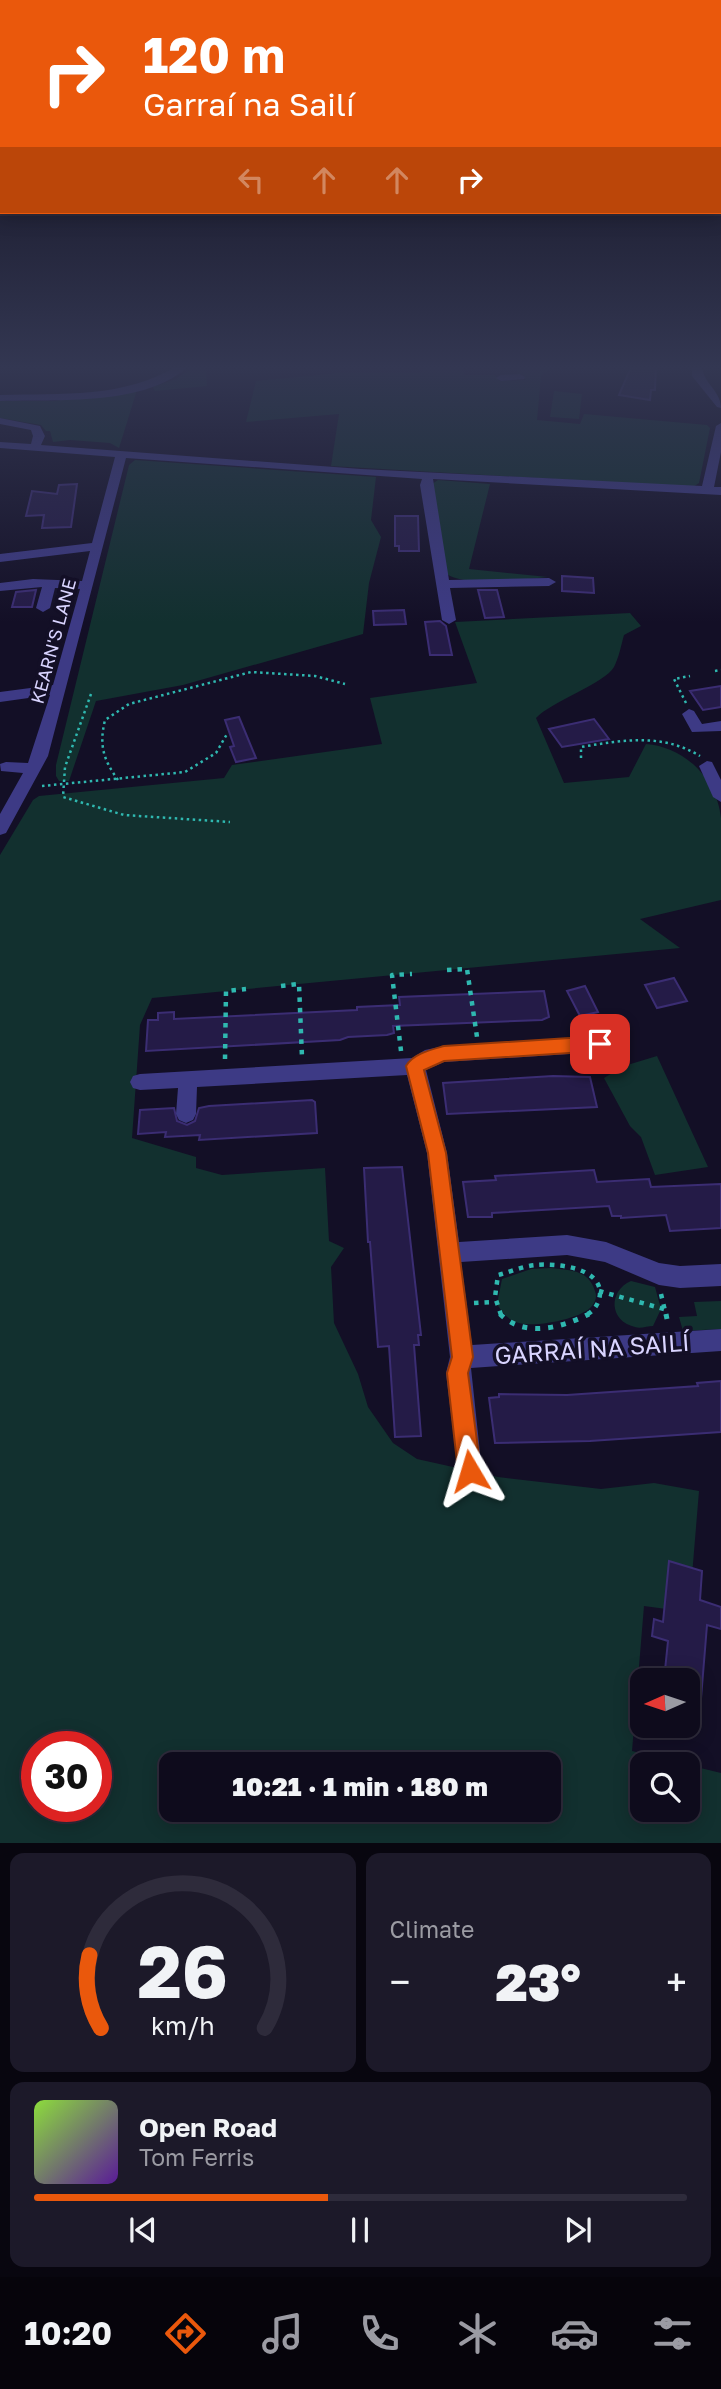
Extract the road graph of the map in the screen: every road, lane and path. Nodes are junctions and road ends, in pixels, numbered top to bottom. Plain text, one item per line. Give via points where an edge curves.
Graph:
1 (84, 451) edge
2 (716, 451) edge
3 (121, 454) junction
4 (428, 475) junction
5 (707, 491) junction
6 (721, 491) edge
7 (98, 546) junction
8 (0, 558) edge
9 (549, 582) dead end
10 (443, 584) junction
11 (88, 585) junction
12 (49, 586) junction
13 (0, 587) edge
14 (43, 608) dead end
15 (449, 620) dead end
16 (721, 670) edge
17 (715, 671) dead end
18 (690, 676) dead end
19 (345, 684) dead end
20 (60, 689) junction
21 (91, 694) dead end
22 (0, 697) edge
23 (689, 715) joint
24 (721, 726) edge
25 (227, 734) dead end
26 (581, 758) dead end
27 (707, 766) joint
28 (6, 767) dead end
29 (35, 769) junction
30 (118, 780) junction
31 (26, 786) junction
32 (62, 786) junction
33 (721, 797) edge
34 (230, 822) dead end
35 (1, 825) edge
36 (447, 970) dead end
37 (412, 974) dead end
38 (281, 986) dead end
39 (246, 989) dead end
40 (600, 1044) dead end
41 (480, 1052) junction
42 (409, 1067) junction
43 (303, 1073) junction
44 (225, 1077) junction
45 (188, 1079) junction
46 (140, 1082) dead end
47 (186, 1114) dead end
48 (449, 1253) junction
49 (656, 1273) junction
50 (721, 1275) edge
51 (600, 1291) junction
52 (665, 1310) junction
53 (721, 1339) edge
54 (673, 1343) junction
55 (463, 1357) junction
56 (470, 1471) dead end

1 - 3 street
2 - 5 street
3 - 4 street
3 - 7 street, KEARN'S LANE
4 - 5 street
4 - 10 street
5 - 6 street
7 - 8 street
7 - 11 street, KEARN'S LANE
9 - 10 street
10 - 15 street
11 - 12 street
11 - 20 street, KEARN'S LANE
12 - 13 street
12 - 14 street
16 - 17 path
18 - 23 path via 674,679
19 - 30 path via 315,676 251,672 129,704 105,720 99,743
20 - 22 street
20 - 29 street, KEARN'S LANE
21 - 32 path
23 - 24 street via 697,729
25 - 30 path via 223,746 206,762 185,772
26 - 27 path via 581,747 660,738 688,747
27 - 33 street
28 - 29 street
29 - 31 street, KEARN'S LANE
30 - 32 path
31 - 32 path
31 - 35 street, KEARN'S LANE
32 - 34 path via 63,797 88,808
36 - 41 path via 467,969
37 - 42 path via 392,975
38 - 43 path via 299,984
39 - 44 path via 226,990
40 - 41 street
41 - 42 street via 432,1056
42 - 43 street
42 - 48 street via 437,1153
43 - 44 street
44 - 45 street
45 - 46 street
45 - 47 street
48 - 49 street via 586,1246
48 - 55 street
49 - 50 street via 680,1278
49 - 52 path
51 - 51 path via 597,1305 586,1317 538,1328 512,1325 493,1302 498,1275 534,1265 583,1270
51 - 52 path
52 - 54 path
53 - 54 street, GARRAÍ NA SAILÍ
54 - 55 street, GARRAÍ NA SAILÍ
55 - 56 street via 458,1373

